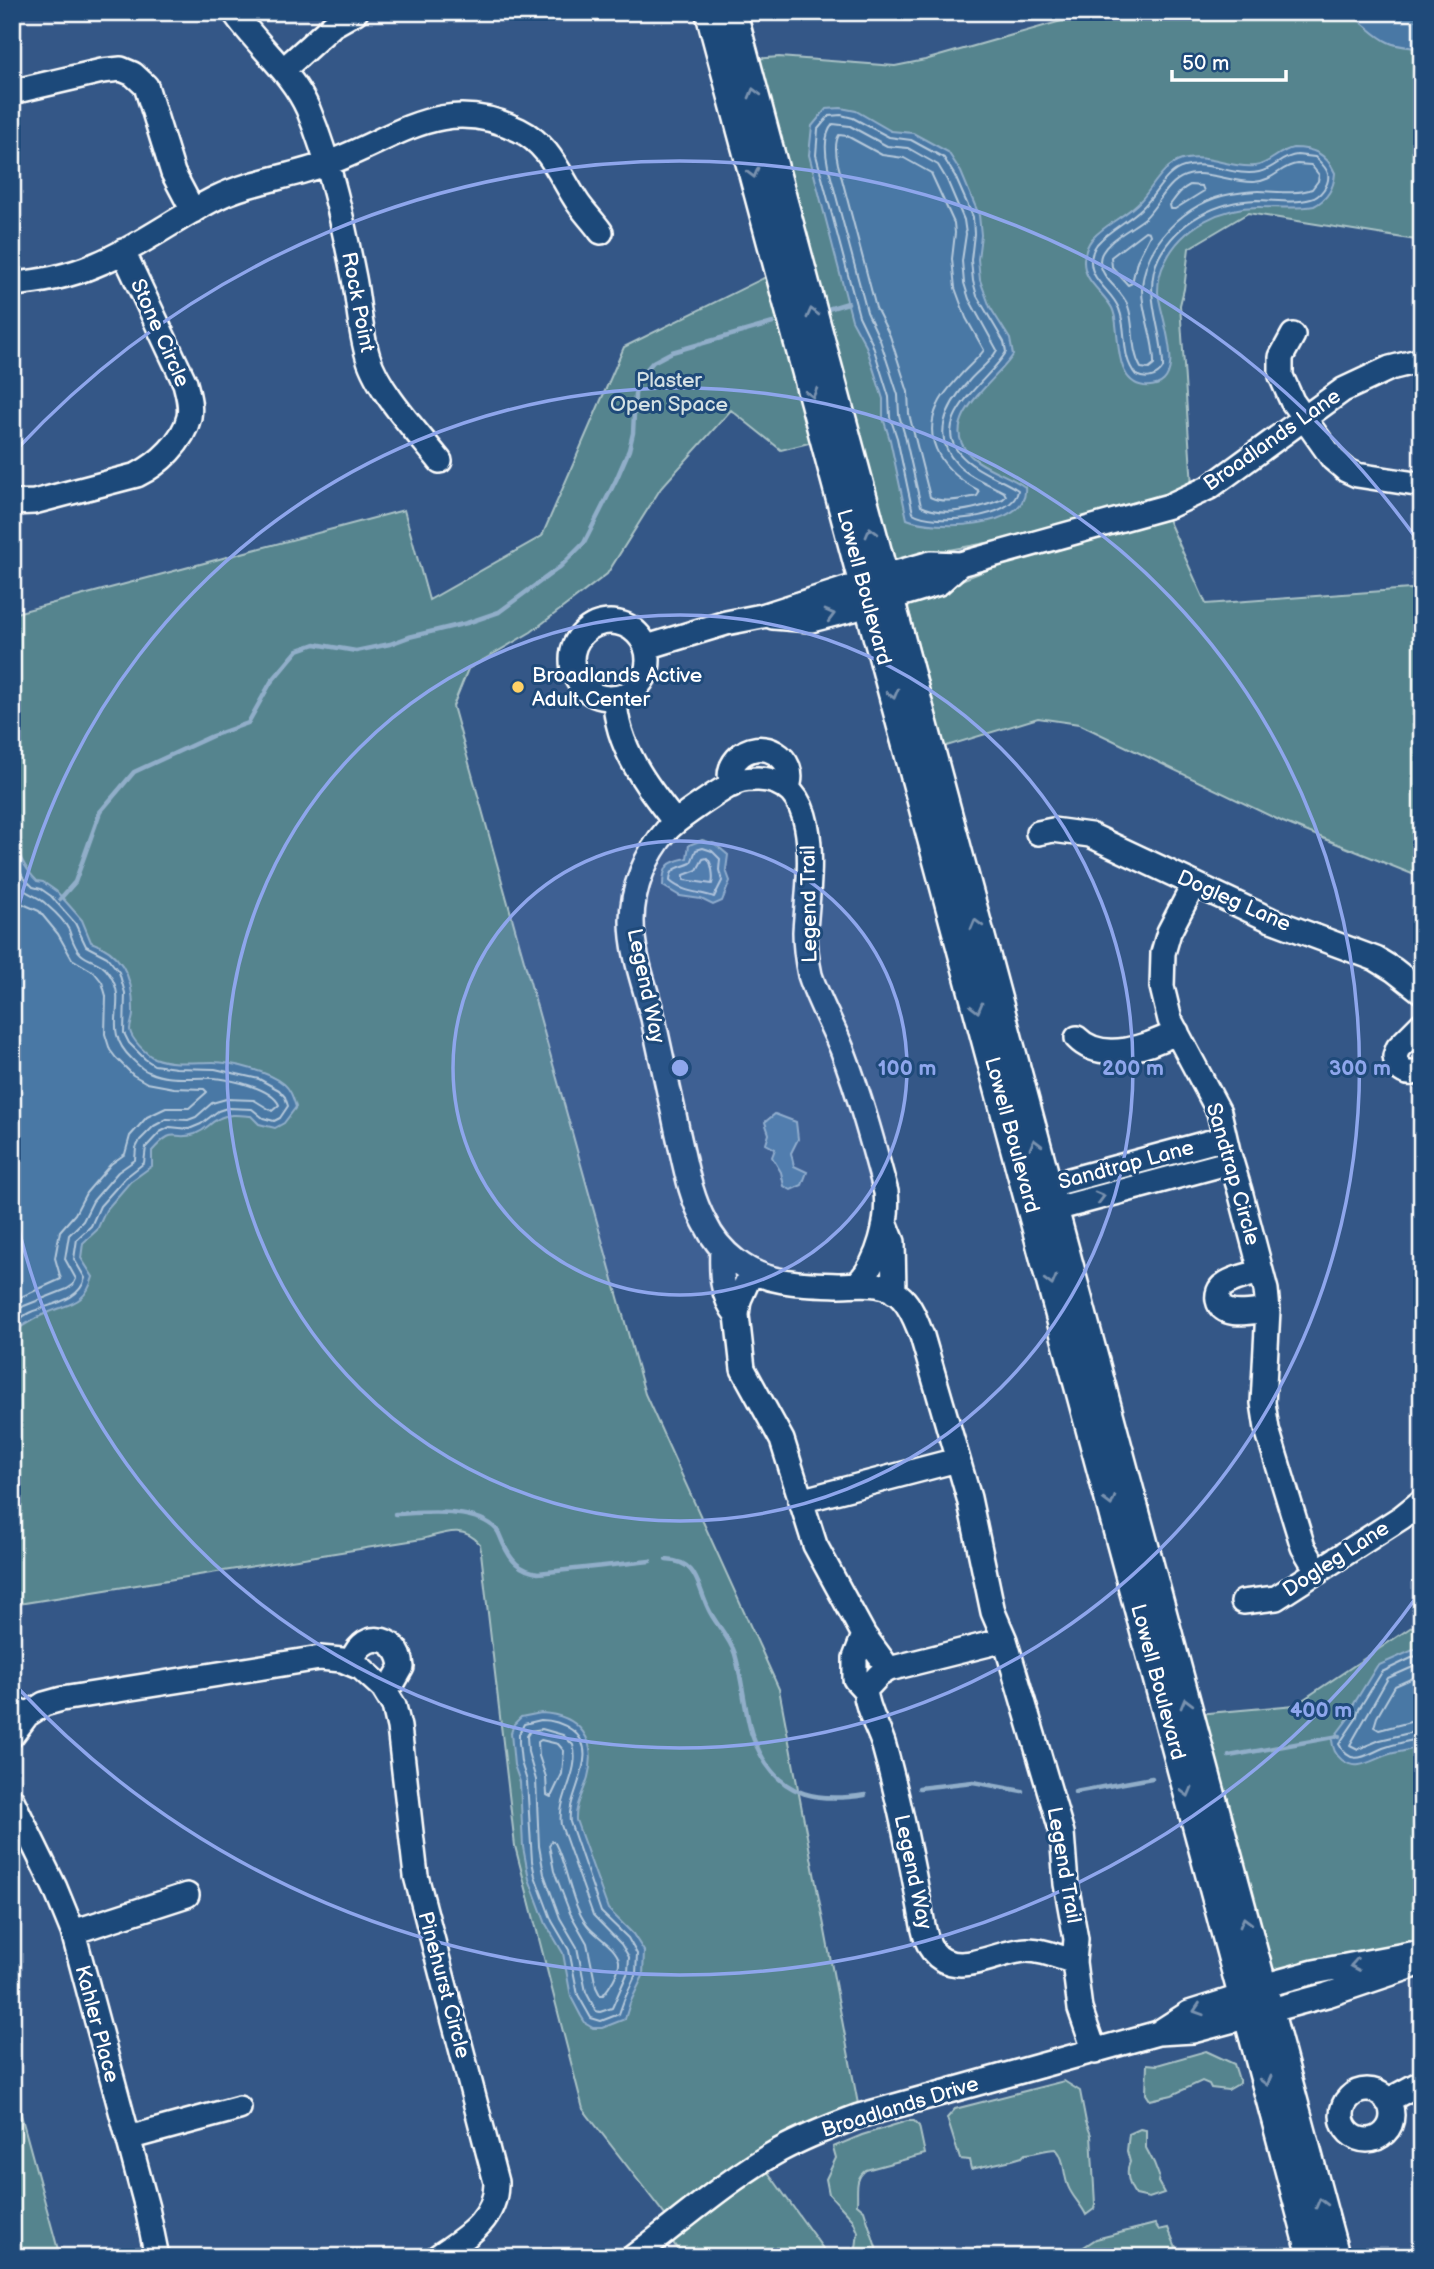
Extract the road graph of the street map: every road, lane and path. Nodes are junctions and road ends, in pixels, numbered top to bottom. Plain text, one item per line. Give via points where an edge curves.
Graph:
1 (234, 12) edge
2 (356, 12) edge
3 (710, 12) edge
4 (732, 12) edge
5 (283, 70) junction
6 (12, 92) edge
7 (326, 164) junction
8 (194, 211) junction
9 (601, 232) dead end
10 (123, 251) junction
11 (12, 284) edge
12 (1293, 335) dead end
13 (1422, 360) edge
14 (1304, 418) junction
15 (440, 461) dead end
16 (1422, 485) edge
17 (12, 503) edge
18 (876, 591) junction
19 (647, 647) junction
20 (615, 699) junction
21 (732, 785) junction
22 (787, 789) junction
23 (675, 822) junction
24 (1038, 833) dead end
25 (1194, 884) junction
26 (1422, 992) edge
27 (1422, 1024) edge
28 (1177, 1032) junction
29 (1077, 1038) dead end
30 (1422, 1070) edge
31 (1225, 1138) junction
32 (1231, 1162) junction
33 (1040, 1200) junction
34 (885, 1222) junction
35 (722, 1248) junction
36 (752, 1271) junction
37 (1261, 1272) junction
38 (859, 1283) junction
39 (894, 1292) junction
40 (1268, 1310) junction
41 (737, 1315) junction
42 (957, 1460) junction
43 (800, 1501) junction
44 (1422, 1501) edge
45 (1318, 1572) junction
46 (1243, 1602) dead end
47 (864, 1635) junction
48 (1005, 1640) junction
49 (352, 1664) junction
50 (888, 1669) junction
51 (383, 1688) junction
52 (865, 1690) junction
53 (20, 1711) edge
54 (12, 1735) edge
55 (12, 1800) edge
56 (187, 1895) dead end
57 (73, 1933) junction
58 (1422, 1952) edge
59 (1074, 1962) junction
60 (1422, 1963) edge
61 (1255, 2002) junction
62 (1095, 2052) junction
63 (1422, 2082) edge
64 (1388, 2101) dead end
65 (239, 2108) dead end
66 (128, 2138) junction
67 (156, 2257) edge
68 (437, 2257) edge
69 (633, 2257) edge
70 (1314, 2257) edge
71 (1335, 2257) edge

1 - 5 street, Rock Point
2 - 5 street via 333,24
3 -> 18 main road, Lowell Boulevard
18 -> 4 main road, Lowell Boulevard
5 - 7 street, Rock Point via 308,110
6 - 8 street via 102,71 121,69 133,74 146,86 173,173
7 - 8 street via 250,185
7 - 9 street via 436,118 462,115 493,121 520,131 544,148
7 - 15 street, Rock Point via 368,357 381,385
8 - 10 street
10 - 11 street via 94,266
10 - 17 street, Stone Circle via 185,383 188,419 178,439 152,468 34,502
12 - 14 street via 1281,357 1281,376
13 - 14 street, Broadlands Lane via 1370,376
14 - 16 street via 1355,482
14 - 18 street, Broadlands Lane via 1210,486 1169,506 960,564 939,583
18 - 19 street, Broadlands Lane via 726,623
18 - 33 main road, Lowell Boulevard
19 - 20 street via 644,680
19 - 20 street via 640,635 617,622 592,626 576,643 572,654 576,677 592,694
20 - 23 street via 622,737 634,764
21 - 22 street via 749,778 767,779
21 - 22 street, Legend Trail via 729,777 735,761 759,747 772,750 787,763
21 - 23 street
22 - 34 street, Legend Trail via 798,803 810,839 806,957 856,1088 886,1192
23 - 35 street, Legend Way via 649,857 638,882 633,932 688,1178 704,1222
24 - 25 street, Dogleg Lane via 1053,830 1090,835
25 - 26 street, Dogleg Lane via 1271,920 1376,959
25 - 28 street, Sandtrap Circle via 1170,932 1161,964 1165,1005
27 - 30 street via 1395,1056 1405,1073
28 - 29 street via 1135,1048 1107,1050
28 - 31 street, Sandtrap Circle via 1219,1112
31 - 32 street, Sandtrap Circle
31 - 33 street, Sandtrap Lane
33 -> 32 street, Sandtrap Lane
32 - 37 street, Sandtrap Circle
33 - 61 main road, Lowell Boulevard
34 - 38 street, Legend Trail via 873,1265
34 - 39 street, Legend Trail via 893,1242
35 - 36 street, Legend Way
35 - 41 street via 724,1290
36 - 38 street, Legend Way via 792,1283
36 - 41 street
37 - 40 street, Sandtrap Circle
37 - 40 street, Sandtrap Circle via 1225,1283 1219,1301 1233,1313
38 - 39 street
39 - 42 street, Legend Trail via 914,1316 922,1336
40 - 45 street, Sandtrap Circle via 1262,1403 1303,1547
41 - 43 street via 743,1369 782,1440
42 - 43 street
42 - 48 street, Legend Trail via 970,1498 993,1612
43 - 47 street via 815,1545
44 - 45 street, Dogleg Lane
45 - 46 street, Dogleg Lane via 1276,1598
47 - 50 street
47 - 52 street, Legend Way via 855,1658 855,1679
48 - 50 street
48 - 59 street, Legend Trail via 1062,1833 1076,1939
49 - 51 street, Pinehurst Circle
49 - 51 street via 358,1648 368,1641 392,1644 402,1667
49 - 53 street, Pinehurst Circle via 331,1658 309,1659 62,1699
50 - 52 street
51 - 68 street, Pinehurst Circle via 399,1727 416,1875 496,2182 493,2206 485,2220
52 - 59 street, Legend Way via 883,1743 932,1950 944,1961 963,1964 1026,1950
53 - 54 street, Pinehurst Circle
55 - 57 street, Kahler Place
56 - 57 street
57 - 66 street, Kahler Place
58 -> 61 street, Broadlands Drive via 1314,1972
59 - 62 street, Legend Trail via 1080,2009
60 - 61 street, Broadlands Drive via 1327,1995
61 - 62 street, Broadlands Drive via 1189,2013 1158,2033
61 -> 70 main road, Lowell Boulevard
71 -> 61 main road, Lowell Boulevard
62 - 69 street, Broadlands Drive via 817,2131 753,2166
63 - 64 street
65 - 66 street
66 - 67 street, Kahler Place

